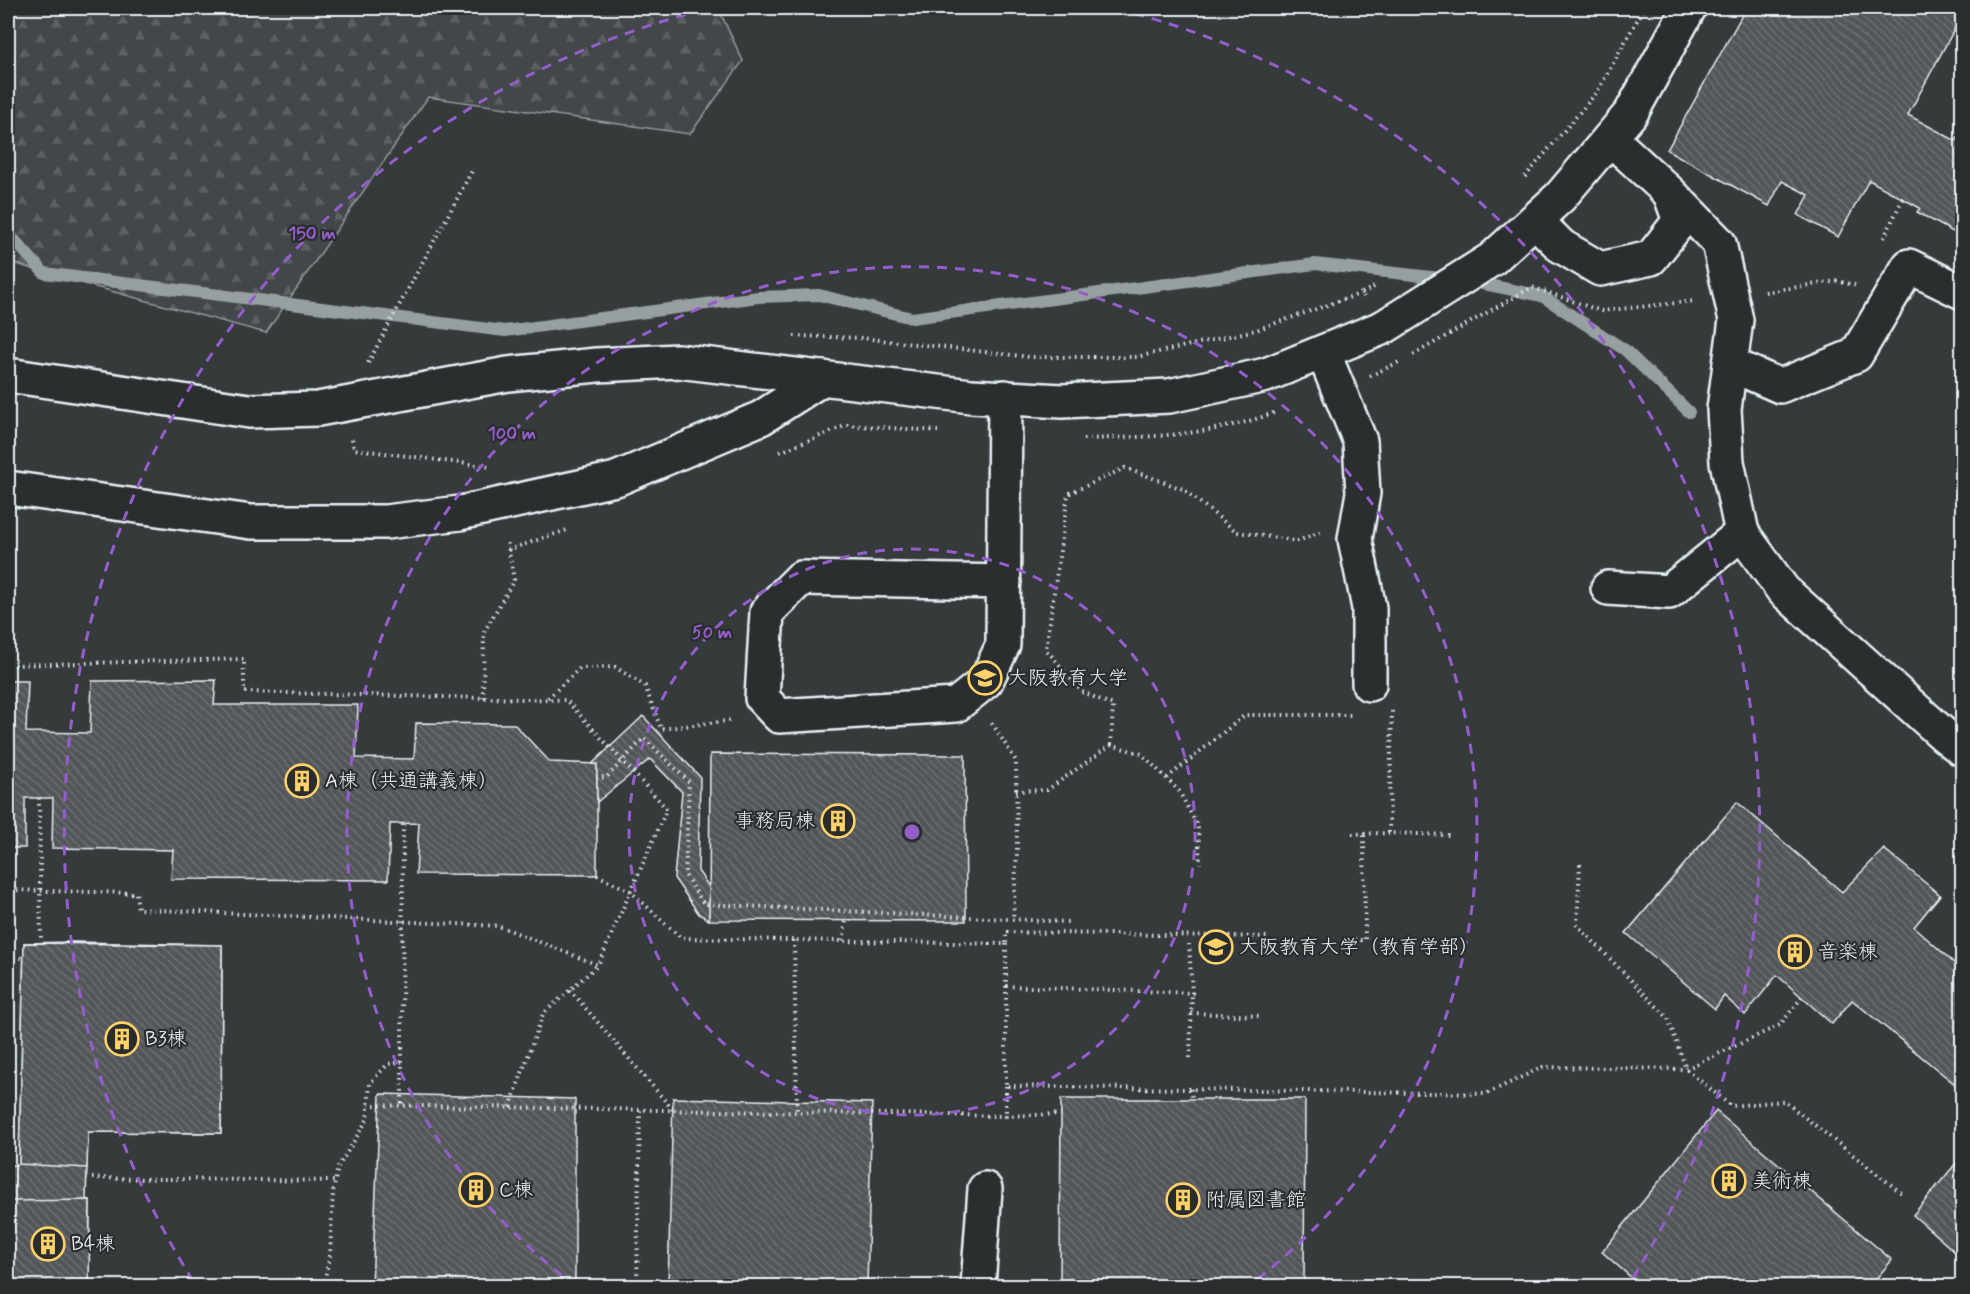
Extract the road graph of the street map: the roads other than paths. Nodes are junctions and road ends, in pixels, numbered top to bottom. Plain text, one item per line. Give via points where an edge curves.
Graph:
1 (1689, 8) edge
2 (1610, 138) junction
3 (1670, 192) junction
4 (1535, 220) junction
5 (1962, 292) edge
6 (1323, 352) junction
7 (1730, 364) junction
8 (8, 375) edge
9 (823, 378) junction
10 (1005, 398) junction
11 (8, 488) edge
12 (1742, 533) junction
13 (1004, 582) junction
14 (1608, 588) dead end
15 (1369, 684) dead end
16 (1962, 749) edge
17 (985, 1189) dead end
18 (978, 1287) edge

1 - 2 street via 1631,113
2 - 3 street
2 - 4 street
3 - 4 street via 1680,221 1651,258 1600,268 1561,246
3 - 7 street via 1719,243 1736,320
4 - 6 street via 1492,259 1384,327
5 - 7 street via 1909,266 1856,355 1780,386
6 - 10 street via 1266,375 1169,396 1062,401
6 - 15 street via 1360,441 1363,493 1355,539 1369,608
7 - 12 street via 1724,408 1727,462
8 - 9 street via 249,411 318,409 508,374 597,365 678,361
9 - 10 street
9 - 11 street via 761,418 616,479 460,513 386,522 250,522
10 - 13 street
12 - 14 street via 1669,592
12 - 16 street via 1783,590
13 - 13 street via 1003,645 986,681 956,705 779,716 762,698 767,612 801,578
17 - 18 street

